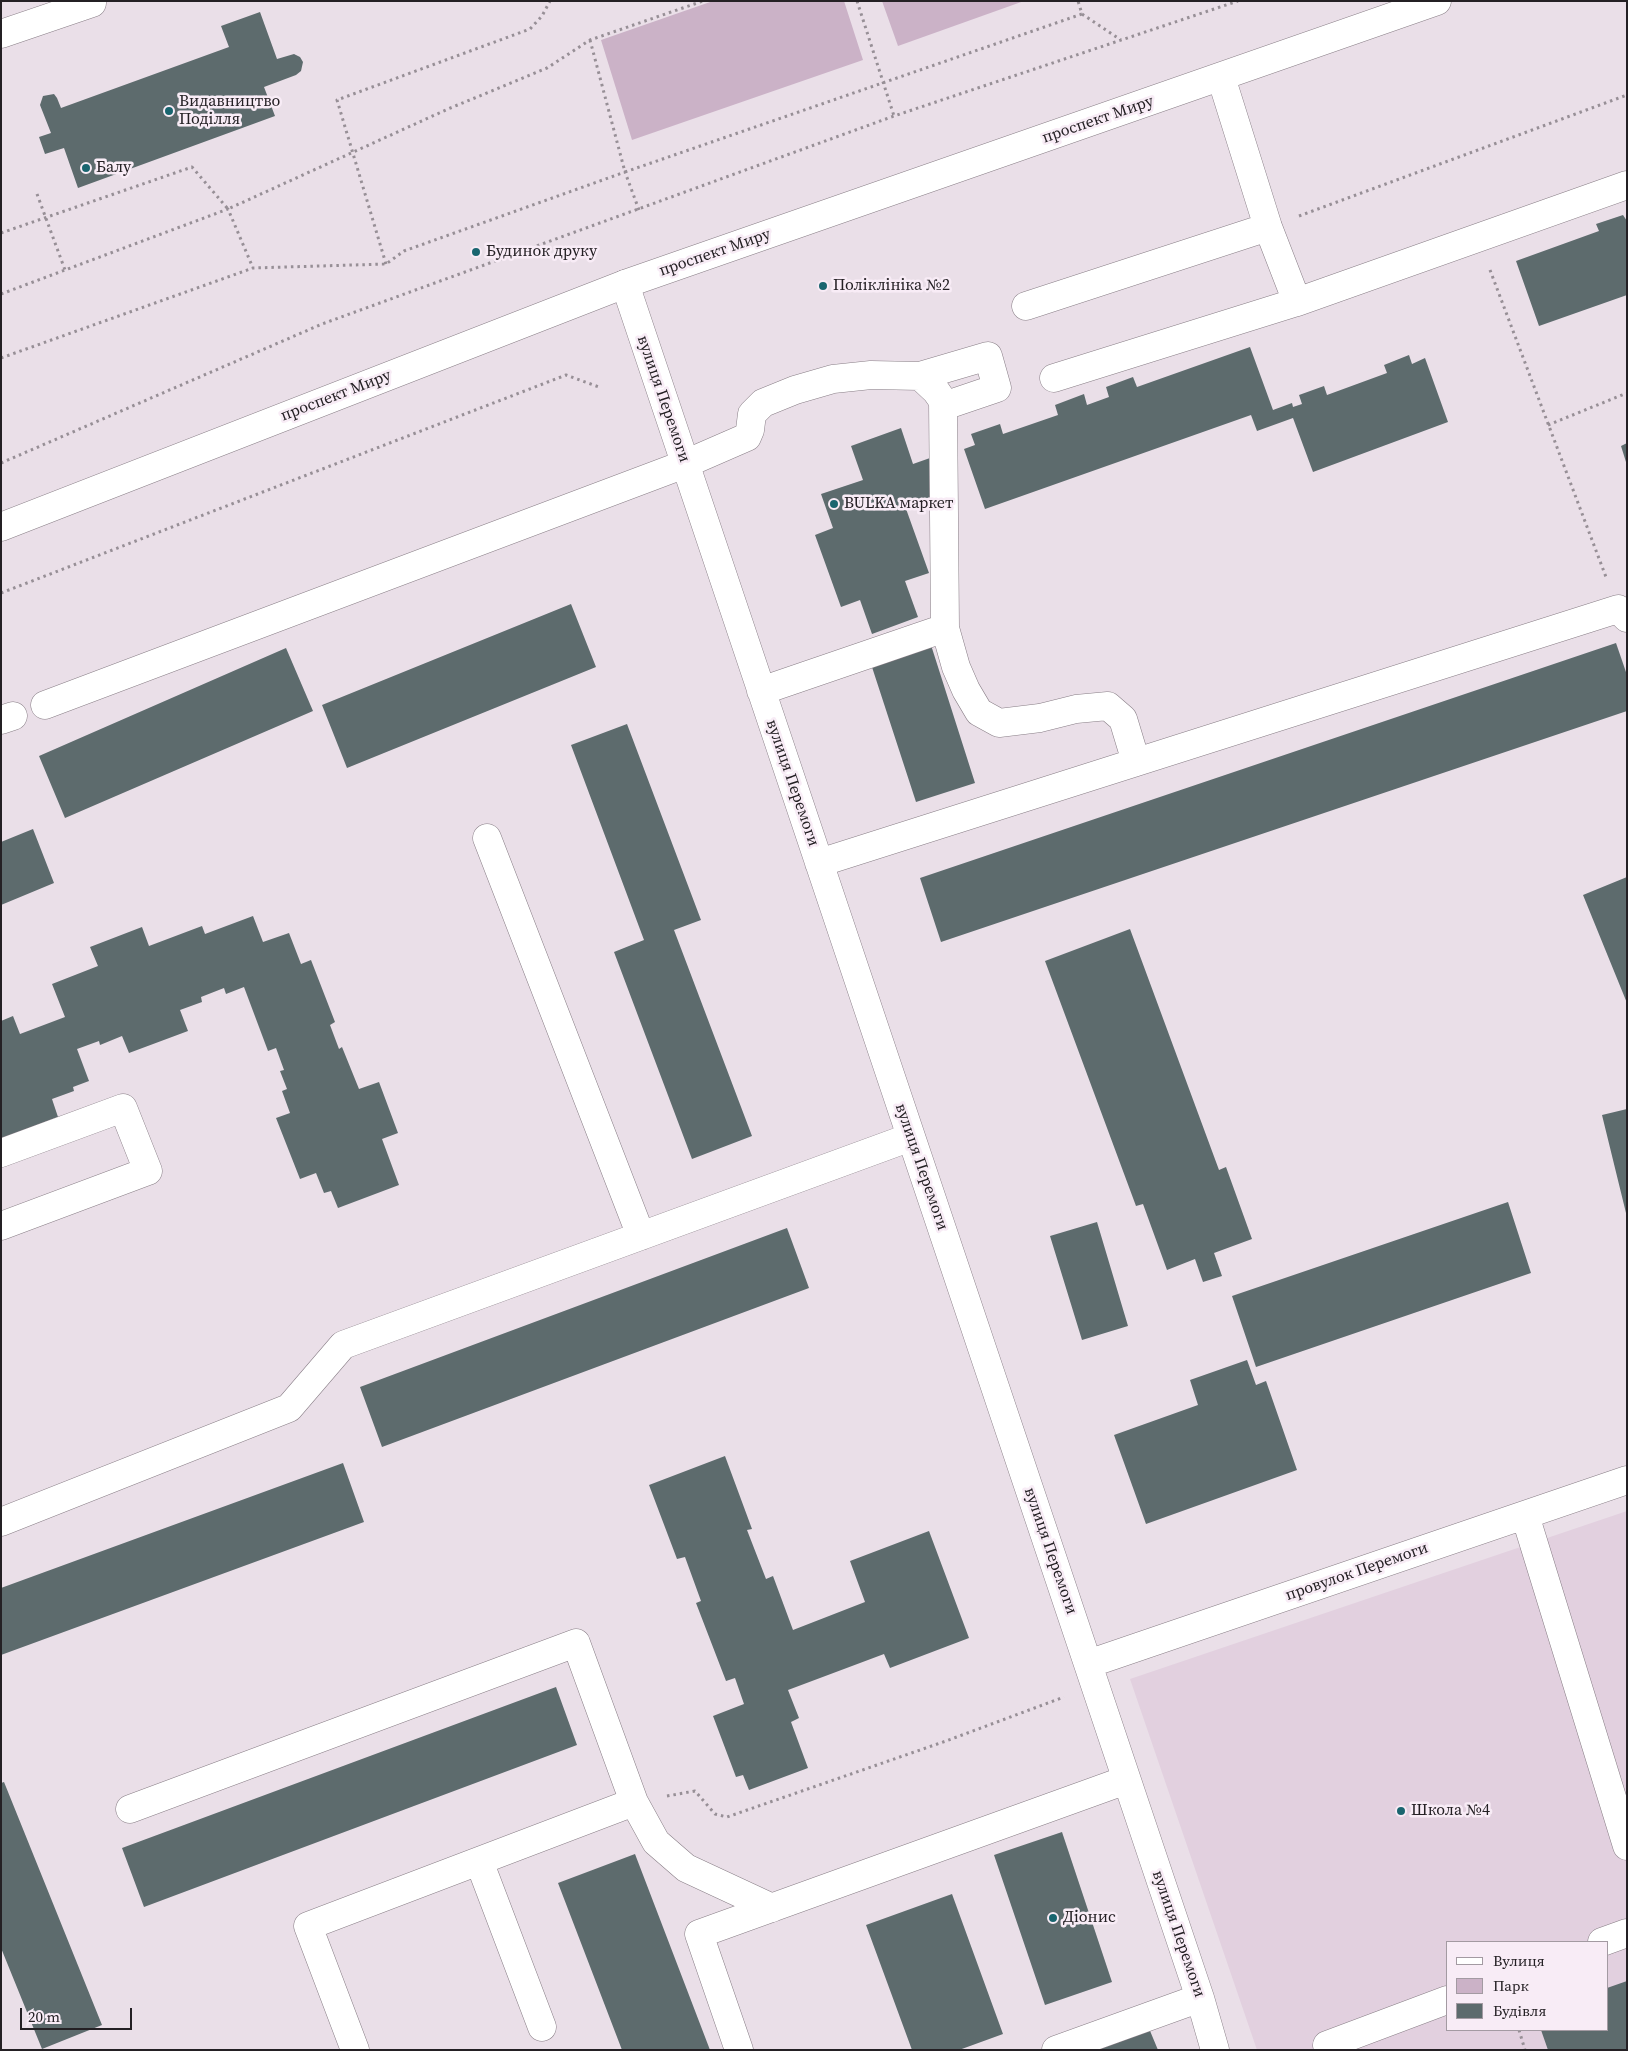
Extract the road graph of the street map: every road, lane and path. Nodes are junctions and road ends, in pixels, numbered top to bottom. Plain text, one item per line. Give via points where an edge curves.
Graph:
1 (550, 1) edge
2 (703, 1) edge
3 (857, 1) edge
4 (1078, 1) edge
5 (1238, 1) edge
6 (1437, 1) edge
7 (92, 3) dead end
8 (1082, 14) junction
9 (1, 34) edge
10 (590, 40) junction
11 (1121, 40) junction
12 (1221, 77) junction
13 (884, 82) junction
14 (1627, 96) edge
15 (894, 116) junction
16 (353, 152) junction
17 (624, 172) junction
18 (1627, 185) edge
19 (37, 194) dead end
20 (228, 209) junction
21 (639, 210) junction
22 (46, 218) junction
23 (1268, 227) junction
24 (1, 233) edge
25 (1478, 239) junction
26 (386, 264) junction
27 (253, 268) junction
28 (65, 270) junction
29 (625, 284) junction
30 (1, 294) edge
31 (1297, 302) junction
32 (1026, 306) dead end
33 (1, 358) edge
34 (920, 376) junction
35 (1054, 378) dead end
36 (599, 387) dead end
37 (1627, 394) edge
38 (944, 406) junction
39 (1548, 425) junction
40 (1, 462) edge
41 (685, 464) junction
42 (1, 527) edge
43 (1, 593) edge
44 (1622, 613) edge
45 (945, 628) junction
46 (761, 691) junction
47 (45, 705) dead end
48 (1136, 762) junction
49 (487, 838) dead end
50 (819, 863) junction
51 (911, 1137) junction
52 (1, 1153) edge
53 (1, 1226) edge
54 (642, 1236) junction
55 (1627, 1480) edge
56 (1524, 1515) junction
57 (1, 1522) edge
58 (1092, 1675) junction
59 (1126, 1780) junction
60 (634, 1802) junction
61 (130, 1809) dead end
62 (1627, 1846) edge
63 (479, 1861) junction
64 (772, 1908) junction
65 (1627, 1933) edge
66 (1605, 1941) edge
67 (1200, 1998) junction
68 (1446, 2000) edge
69 (542, 2027) dead end
70 (1519, 2031) edge
71 (1323, 2048) edge
72 (355, 2050) edge
73 (739, 2050) edge
74 (1056, 2050) edge
75 (1215, 2050) edge
76 (1525, 2050) edge

1 - 16 path via 530,29 337,100
2 - 10 path
3 - 13 path
4 - 8 path
5 - 11 path
6 - 12 street, проспект Миру
7 - 9 street
8 - 11 path
8 - 13 path
10 - 16 path via 546,68
10 - 17 path
11 - 15 path
12 - 23 street
12 - 29 street, проспект Миру
13 - 15 path
13 - 17 path
14 - 23 path
15 - 21 path
16 - 20 path
16 - 26 path
17 - 21 path
17 - 26 path via 404,251
18 - 25 street
19 - 22 path
20 - 22 path via 192,166
20 - 27 path
20 - 28 path
21 - 40 path via 322,324
22 - 24 path
22 - 28 path
23 - 31 street
23 - 32 street
25 - 31 street
25 - 39 path
26 - 27 path
27 - 33 path
28 - 30 path
29 - 41 street, вулиця Перемоги
29 - 42 street, проспект Миру
31 - 35 street
34 - 38 street via 936,391
34 - 38 street via 988,356 997,388
34 - 41 street via 834,379 796,390 763,403 752,414 748,436
36 - 43 path via 566,375
37 - 39 path
38 - 45 street
39 - 44 path
41 - 46 street, вулиця Перемоги
41 - 47 street
44 - 48 street
45 - 46 street
45 - 48 street via 956,667 979,712 999,723 1108,706 1123,719
46 - 50 street, вулиця Перемоги
48 - 50 street
49 - 54 street
50 - 51 street, вулиця Перемоги
51 - 54 street
51 - 58 street, вулиця Перемоги
52 - 53 street via 123,1108 148,1171
54 - 57 street via 343,1345 290,1408
55 - 56 street, провулок Перемоги
56 - 58 street, провулок Перемоги
56 - 62 street
58 - 59 street, вулиця Перемоги
58 - 60 path via 946,1741 727,1817 715,1814 695,1791
59 - 64 street
59 - 67 street, вулиця Перемоги
60 - 61 street via 576,1643
60 - 63 street
60 - 64 street via 656,1842 686,1868
63 - 69 street
63 - 72 street via 308,1926
64 - 73 street via 699,1934
65 - 66 street
67 - 74 street
67 - 75 street, вулиця Перемоги
68 - 71 street
70 - 76 path

